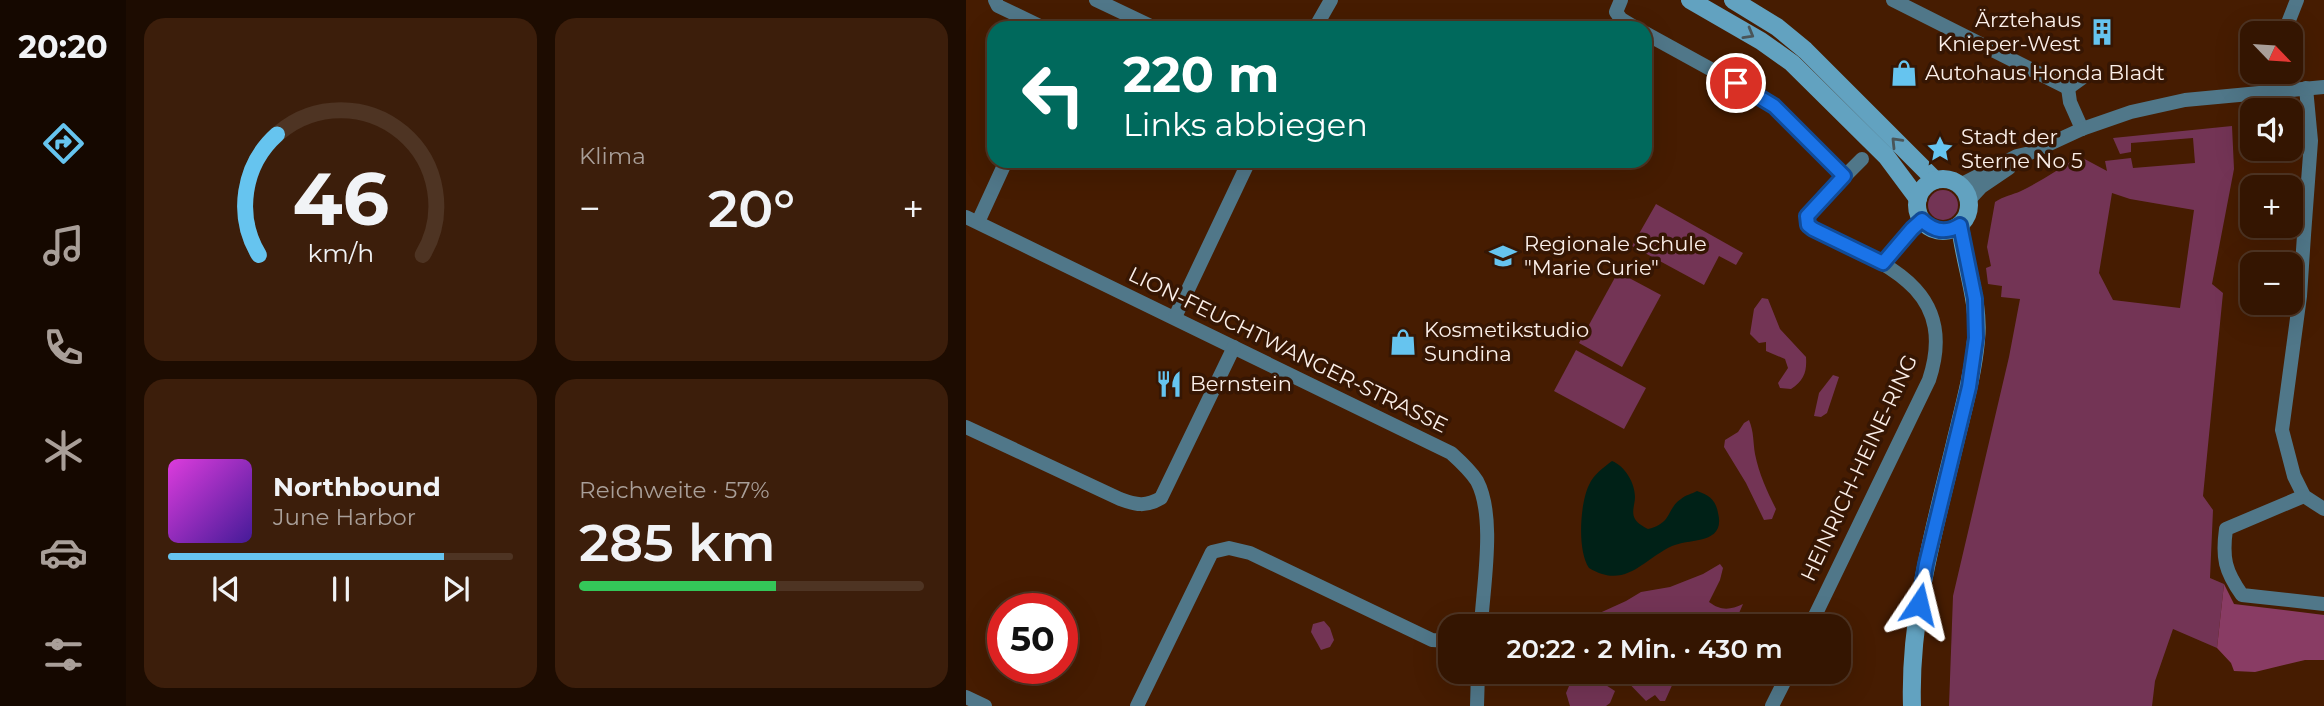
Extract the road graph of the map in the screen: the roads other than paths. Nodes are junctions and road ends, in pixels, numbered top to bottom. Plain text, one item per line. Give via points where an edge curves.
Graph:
1 (995, 0) edge
2 (1096, 0) edge
3 (1331, 0) edge
4 (1621, 0) edge
5 (1690, 0) edge
6 (1708, 0) edge
7 (1727, 0) edge
8 (1732, 0) edge
9 (1893, 0) edge
10 (2297, 0) edge
11 (1029, 21) edge
12 (1141, 21) edge
13 (1319, 21) edge
14 (1626, 21) edge
15 (2289, 21) edge
16 (1652, 37) edge
17 (2086, 75) dead end
18 (2268, 84) edge
19 (2068, 88) junction
20 (2306, 88) junction
21 (2324, 88) edge
22 (2268, 91) junction
23 (2082, 129) junction
24 (1862, 159) dead end
25 (1002, 168) edge
26 (1246, 168) edge
27 (1844, 176) junction
28 (1935, 180) junction
29 (1965, 193) junction
30 (1918, 200) junction
31 (972, 219) edge
32 (1922, 220) junction
33 (1951, 228) junction
34 (1883, 263) junction
35 (1175, 317) junction
36 (1234, 347) junction
37 (966, 427) edge
38 (2304, 496) junction
39 (2324, 509) edge
40 (2324, 604) edge
41 (1482, 614) edge
42 (1816, 614) edge
43 (1438, 640) edge
44 (1478, 684) edge
45 (1783, 684) edge
46 (966, 697) edge
47 (985, 706) edge
48 (1138, 706) edge
49 (1477, 706) edge
50 (1772, 706) edge
51 (1912, 706) edge

1 - 11 street via 998,6
2 - 12 street
3 - 13 street
4 - 14 street via 1616,12
5 -> 30 main road via 1792,63 1886,156
6 - 7 main road via 1721,6
28 -> 8 main road via 1805,50
9 - 19 street
10 - 15 street
16 - 27 street via 1766,99
17 - 19 street
18 - 22 street
19 - 23 street
20 - 21 street
20 - 22 street
20 - 38 street via 2311,141 2300,296 2282,430
22 - 23 street via 2159,104
23 - 29 street via 2017,156
24 - 27 street, HEINRICH-HEINE-RING
25 - 31 street, LION-FEUCHTWANGER-STRASSE
26 - 35 street
27 - 34 street, HEINRICH-HEINE-RING via 1810,211 1808,225
28 - 29 main road via 1948,179
28 - 30 main road
29 - 33 main road via 1968,214
30 - 32 main road
31 - 35 street, LION-FEUCHTWANGER-STRASSE
32 - 33 main road via 1931,228
32 - 34 street
33 - 51 main road via 1950,244 1966,263 1975,299 1976,338 1919,604
34 - 42 street, HEINRICH-HEINE-RING via 1920,292 1935,329 1935,360
35 - 36 street, LION-FEUCHTWANGER-STRASSE
36 - 37 street via 1161,498 1152,504 1138,506 1120,499
36 - 41 street, LION-FEUCHTWANGER-STRASSE via 1436,444 1467,467 1477,481 1487,515
38 - 39 street
38 - 40 street via 2226,528 2223,553 2231,580 2242,596
43 - 48 street via 1250,553 1229,548 1212,552
44 - 49 street
45 - 50 street
46 - 47 street

